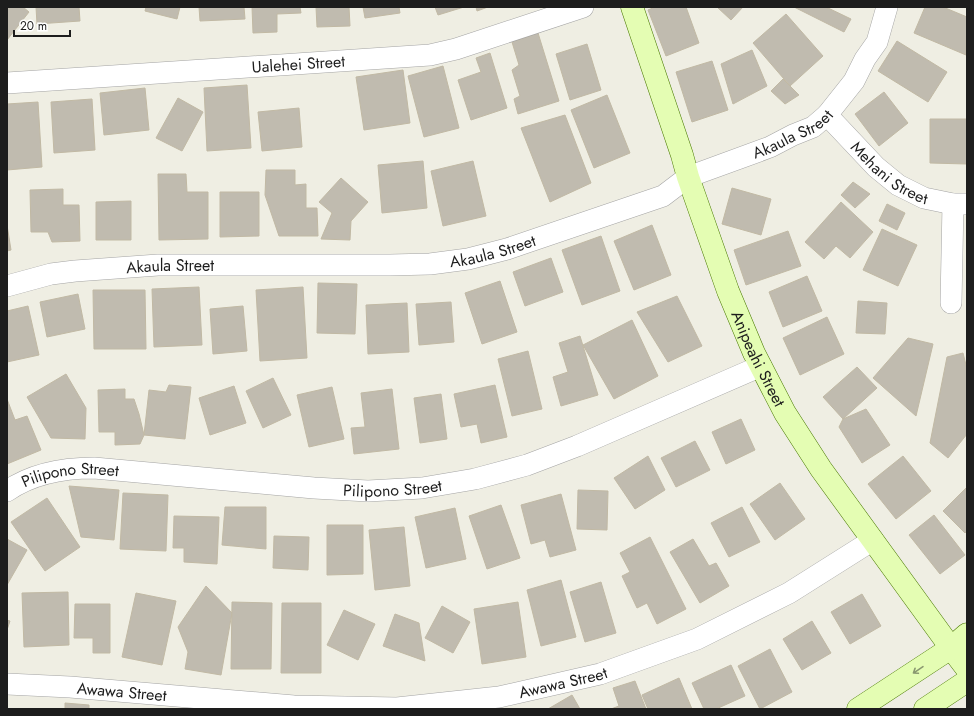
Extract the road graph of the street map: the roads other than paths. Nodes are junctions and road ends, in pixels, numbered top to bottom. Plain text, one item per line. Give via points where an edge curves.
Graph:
1 (583, 7) edge
2 (632, 7) edge
3 (887, 7) edge
4 (7, 83) edge
5 (827, 114) junction
6 (688, 177) junction
7 (960, 204) edge
8 (7, 286) edge
9 (950, 303) dead end
10 (761, 366) junction
11 (7, 491) edge
12 (873, 540) junction
13 (967, 634) edge
14 (950, 648) junction
15 (967, 669) edge
16 (967, 681) edge
17 (7, 684) edge
18 (858, 709) edge
19 (925, 709) edge

1 - 4 street, Ualehei Street via 456,49 430,55
2 - 6 street, Anipeahi Street
3 - 5 street, Akaula Street via 877,42 854,81
5 - 6 street, Akaula Street via 813,127 793,134 770,147
5 - 7 street, Mehani Street via 876,167 898,185 924,198
6 - 8 street, Akaula Street via 663,196 507,249 468,258 430,264 390,265 158,265 51,274
6 - 10 street, Anipeahi Street via 728,291
7 - 9 street
10 - 11 street, Pilipono Street via 527,465 475,479 422,488 314,488 77,468 43,474
10 - 12 street, Anipeahi Street via 785,412 821,470
12 - 14 street, Anipeahi Street
12 - 17 street, Awawa Street via 789,593 697,639 600,674 499,697 397,708 294,706 70,686
13 - 14 street
14 - 15 street, Anipeahi Street
14 -> 18 street
16 - 19 street

